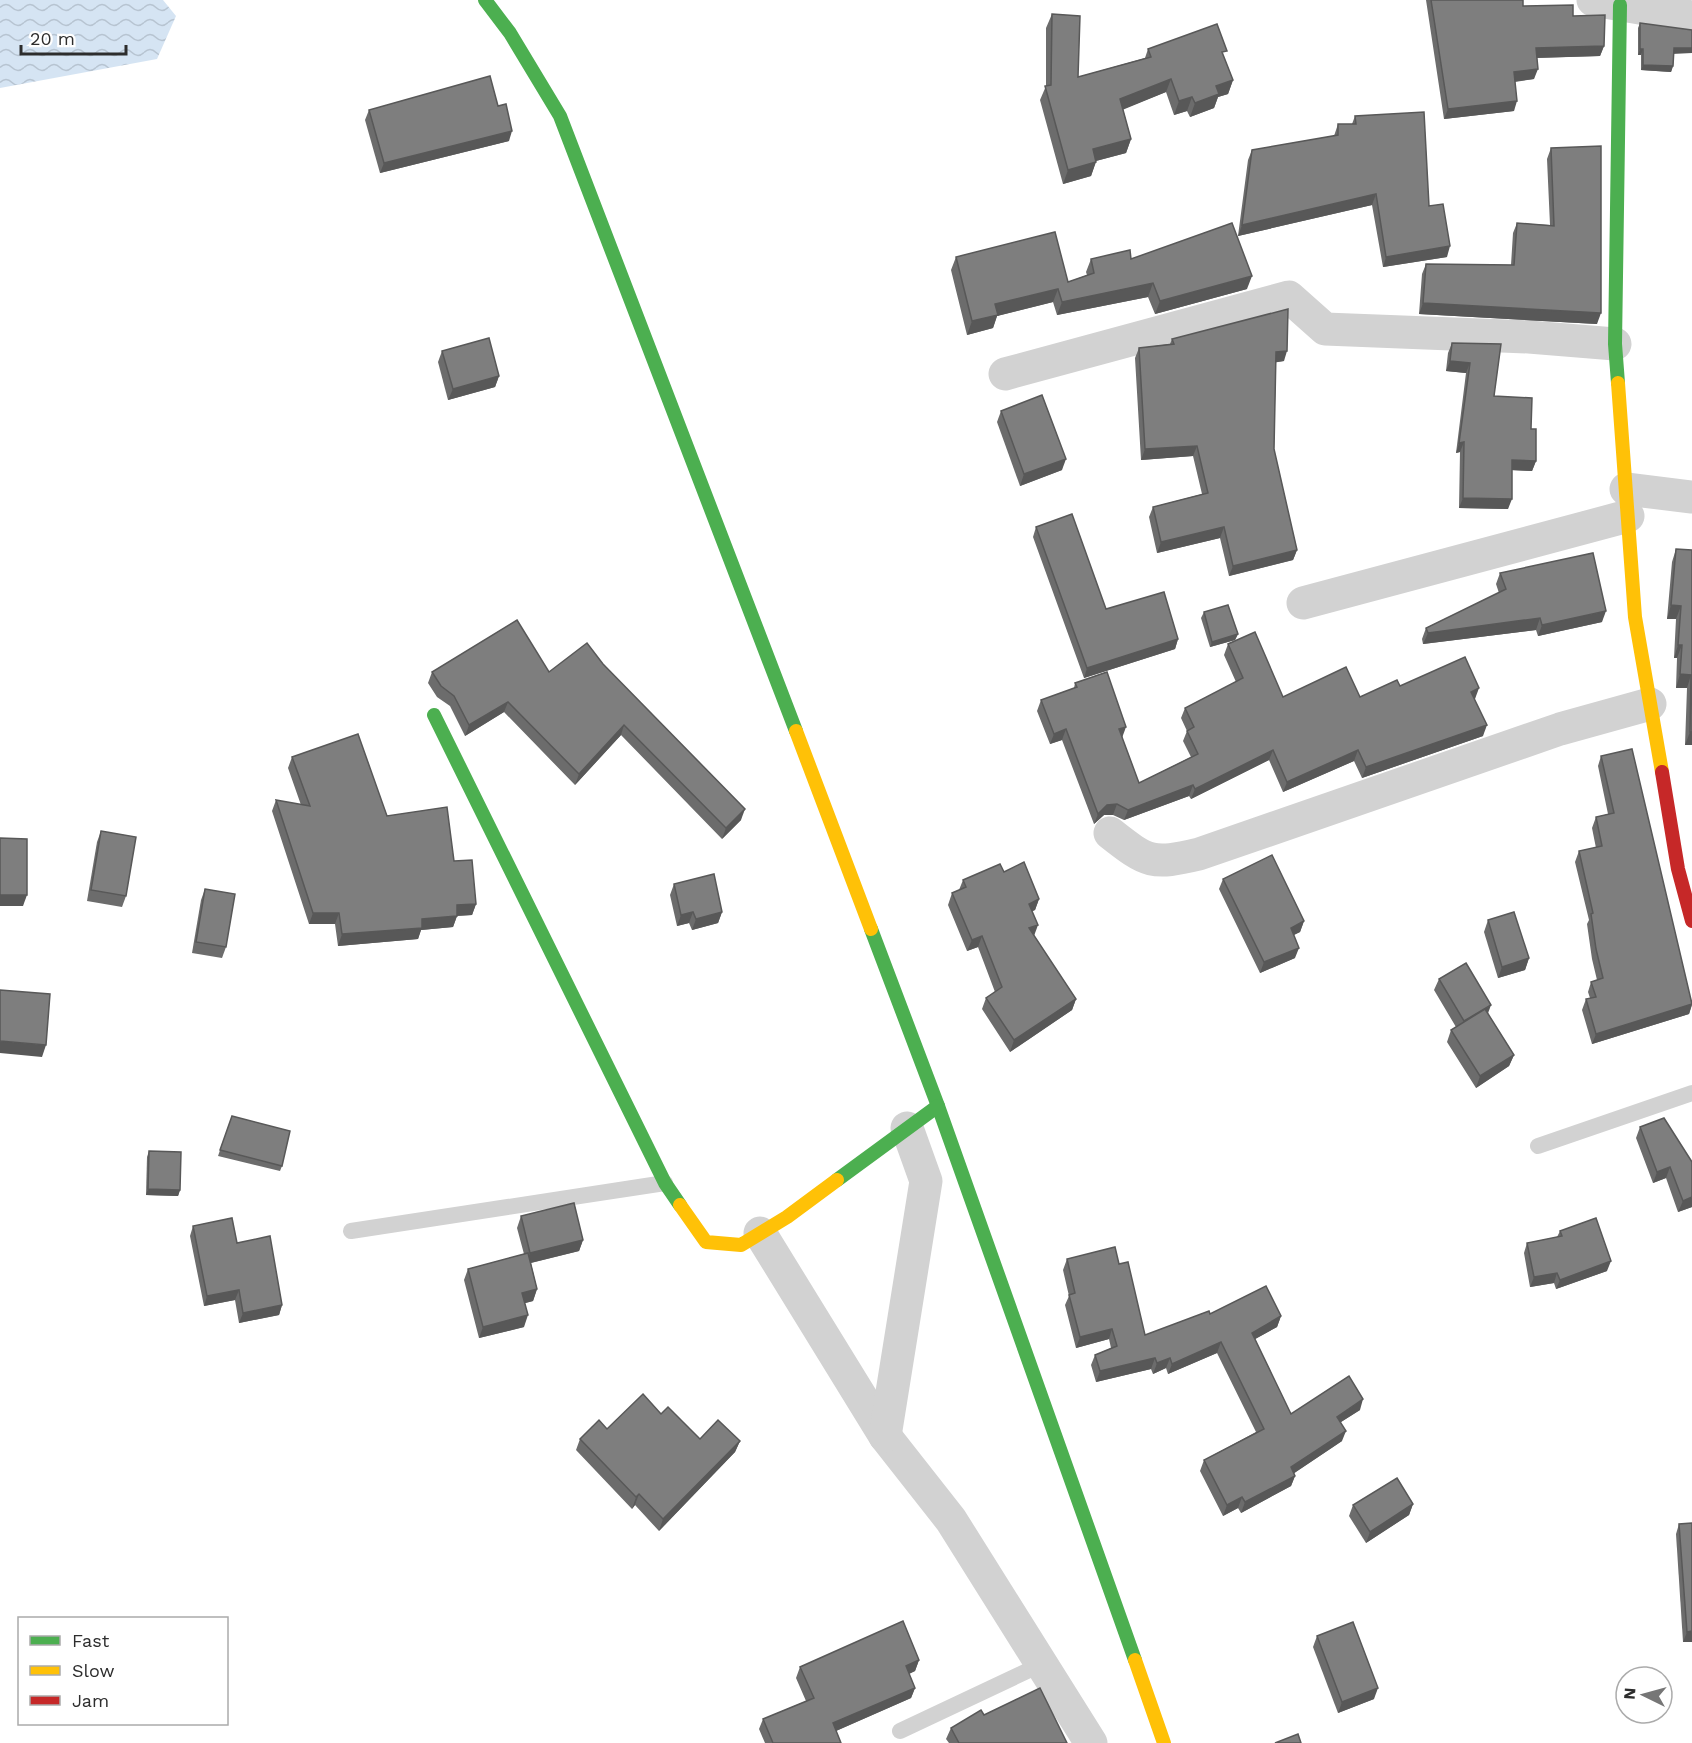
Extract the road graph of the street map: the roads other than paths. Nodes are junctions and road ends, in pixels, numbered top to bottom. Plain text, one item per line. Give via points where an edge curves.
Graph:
1 (485, 0) edge
2 (1607, 2) edge
3 (1692, 17) edge
4 (1616, 344) junction
5 (1005, 374) dead end
6 (1692, 497) edge
7 (1627, 503) junction
8 (1304, 603) dead end
9 (1650, 705) junction
10 (434, 715) dead end
11 (1682, 830) edge
12 (1110, 833) dead end
13 (1692, 921) edge
14 (1692, 1093) edge
15 (938, 1106) junction
16 (907, 1128) junction
17 (1538, 1146) dead end
18 (665, 1183) junction
19 (351, 1231) dead end
20 (760, 1233) junction
21 (885, 1436) junction
22 (1042, 1664) junction
23 (900, 1731) dead end
24 (1090, 1743) edge
25 (1164, 1743) edge

1 - 15 street via 510,33 560,116
2 - 3 street
2 - 4 street
4 - 5 street via 1325,329 1289,297
4 - 7 street
6 - 7 street
7 - 8 street
7 - 9 street via 1635,617
9 - 11 street
9 - 12 street via 1560,729 1199,854 1164,862 1140,857
10 - 18 street
11 - 13 street
14 - 17 lane
15 - 16 street
15 - 25 street
16 - 20 street
16 - 21 street via 926,1181
18 - 19 lane
18 - 20 street via 706,1242 741,1245
20 - 21 street
21 - 22 street via 951,1520
22 - 23 lane
22 - 24 street

